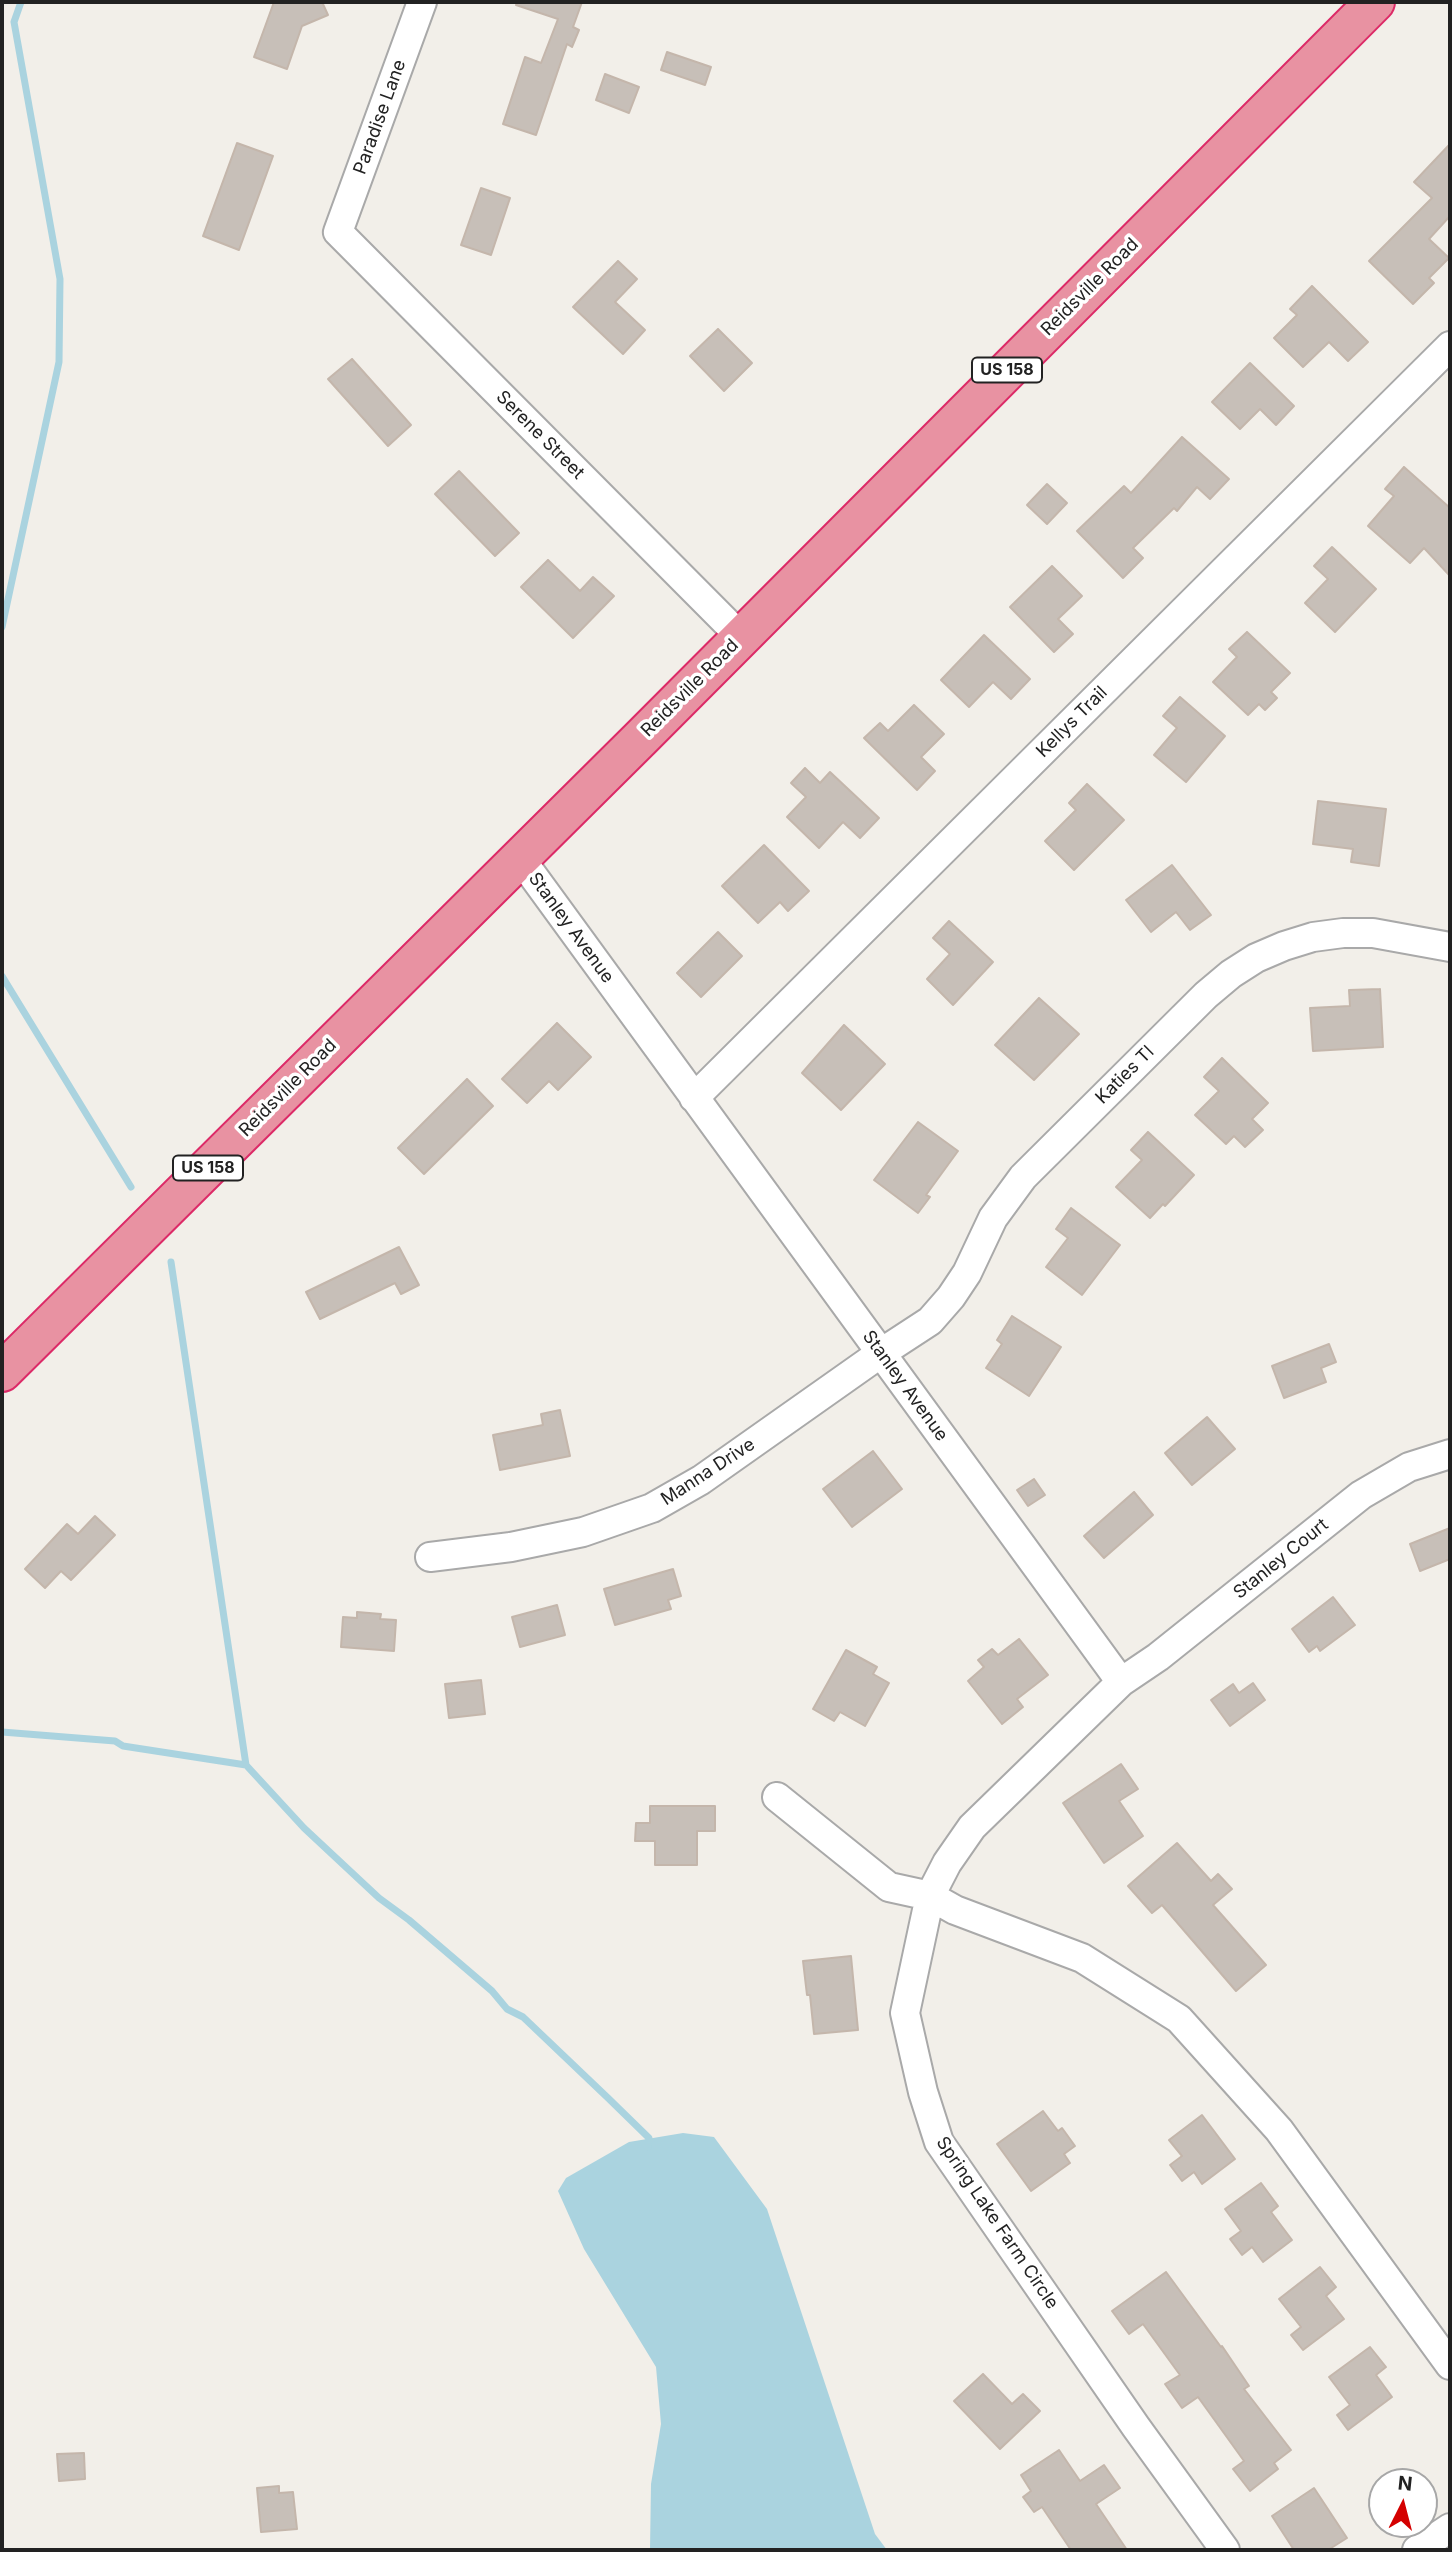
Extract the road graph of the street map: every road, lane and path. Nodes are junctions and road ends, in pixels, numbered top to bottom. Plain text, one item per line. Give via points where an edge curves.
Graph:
1 (422, 2) edge
2 (1375, 2) edge
3 (338, 232) joint
4 (1450, 346) edge
5 (741, 637) junction
6 (520, 858) junction
7 (1450, 947) edge
8 (694, 1098) junction
9 (881, 1353) junction
10 (2, 1372) edge
11 (1450, 1454) edge
12 (430, 1557) dead end
13 (1121, 1682) junction
14 (777, 1797) dead end
15 (930, 1896) junction
16 (1450, 2365) edge
17 (1450, 2528) edge
18 (1225, 2550) edge
19 (1417, 2550) edge

1 - 3 street, Paradise Lane
2 - 5 highway, Reidsville Road / US 158
3 - 5 street, Serene Street
4 - 8 street, Kellys Trail
5 - 6 highway, Reidsville Road / US 158
6 - 8 street, Stanley Avenue
6 - 10 highway, Reidsville Road / US 158
7 - 9 street, Katies Tl via 1373,933 1343,933 1284,946 1231,974 1023,1177 993,1218 951,1297 930,1321
8 - 9 street, Stanley Avenue
9 - 12 street, Manna Drive via 701,1480 652,1508 583,1532 511,1548
9 - 13 street, Stanley Avenue
11 - 13 street, Stanley Court via 1409,1467 1361,1495
13 - 15 street via 972,1827
14 - 15 street via 889,1887
15 - 16 street via 955,1910 1082,1958 1179,2019 1279,2130
15 - 18 street, Spring Lake Farm Circle via 905,2013 939,2142
17 - 19 street

